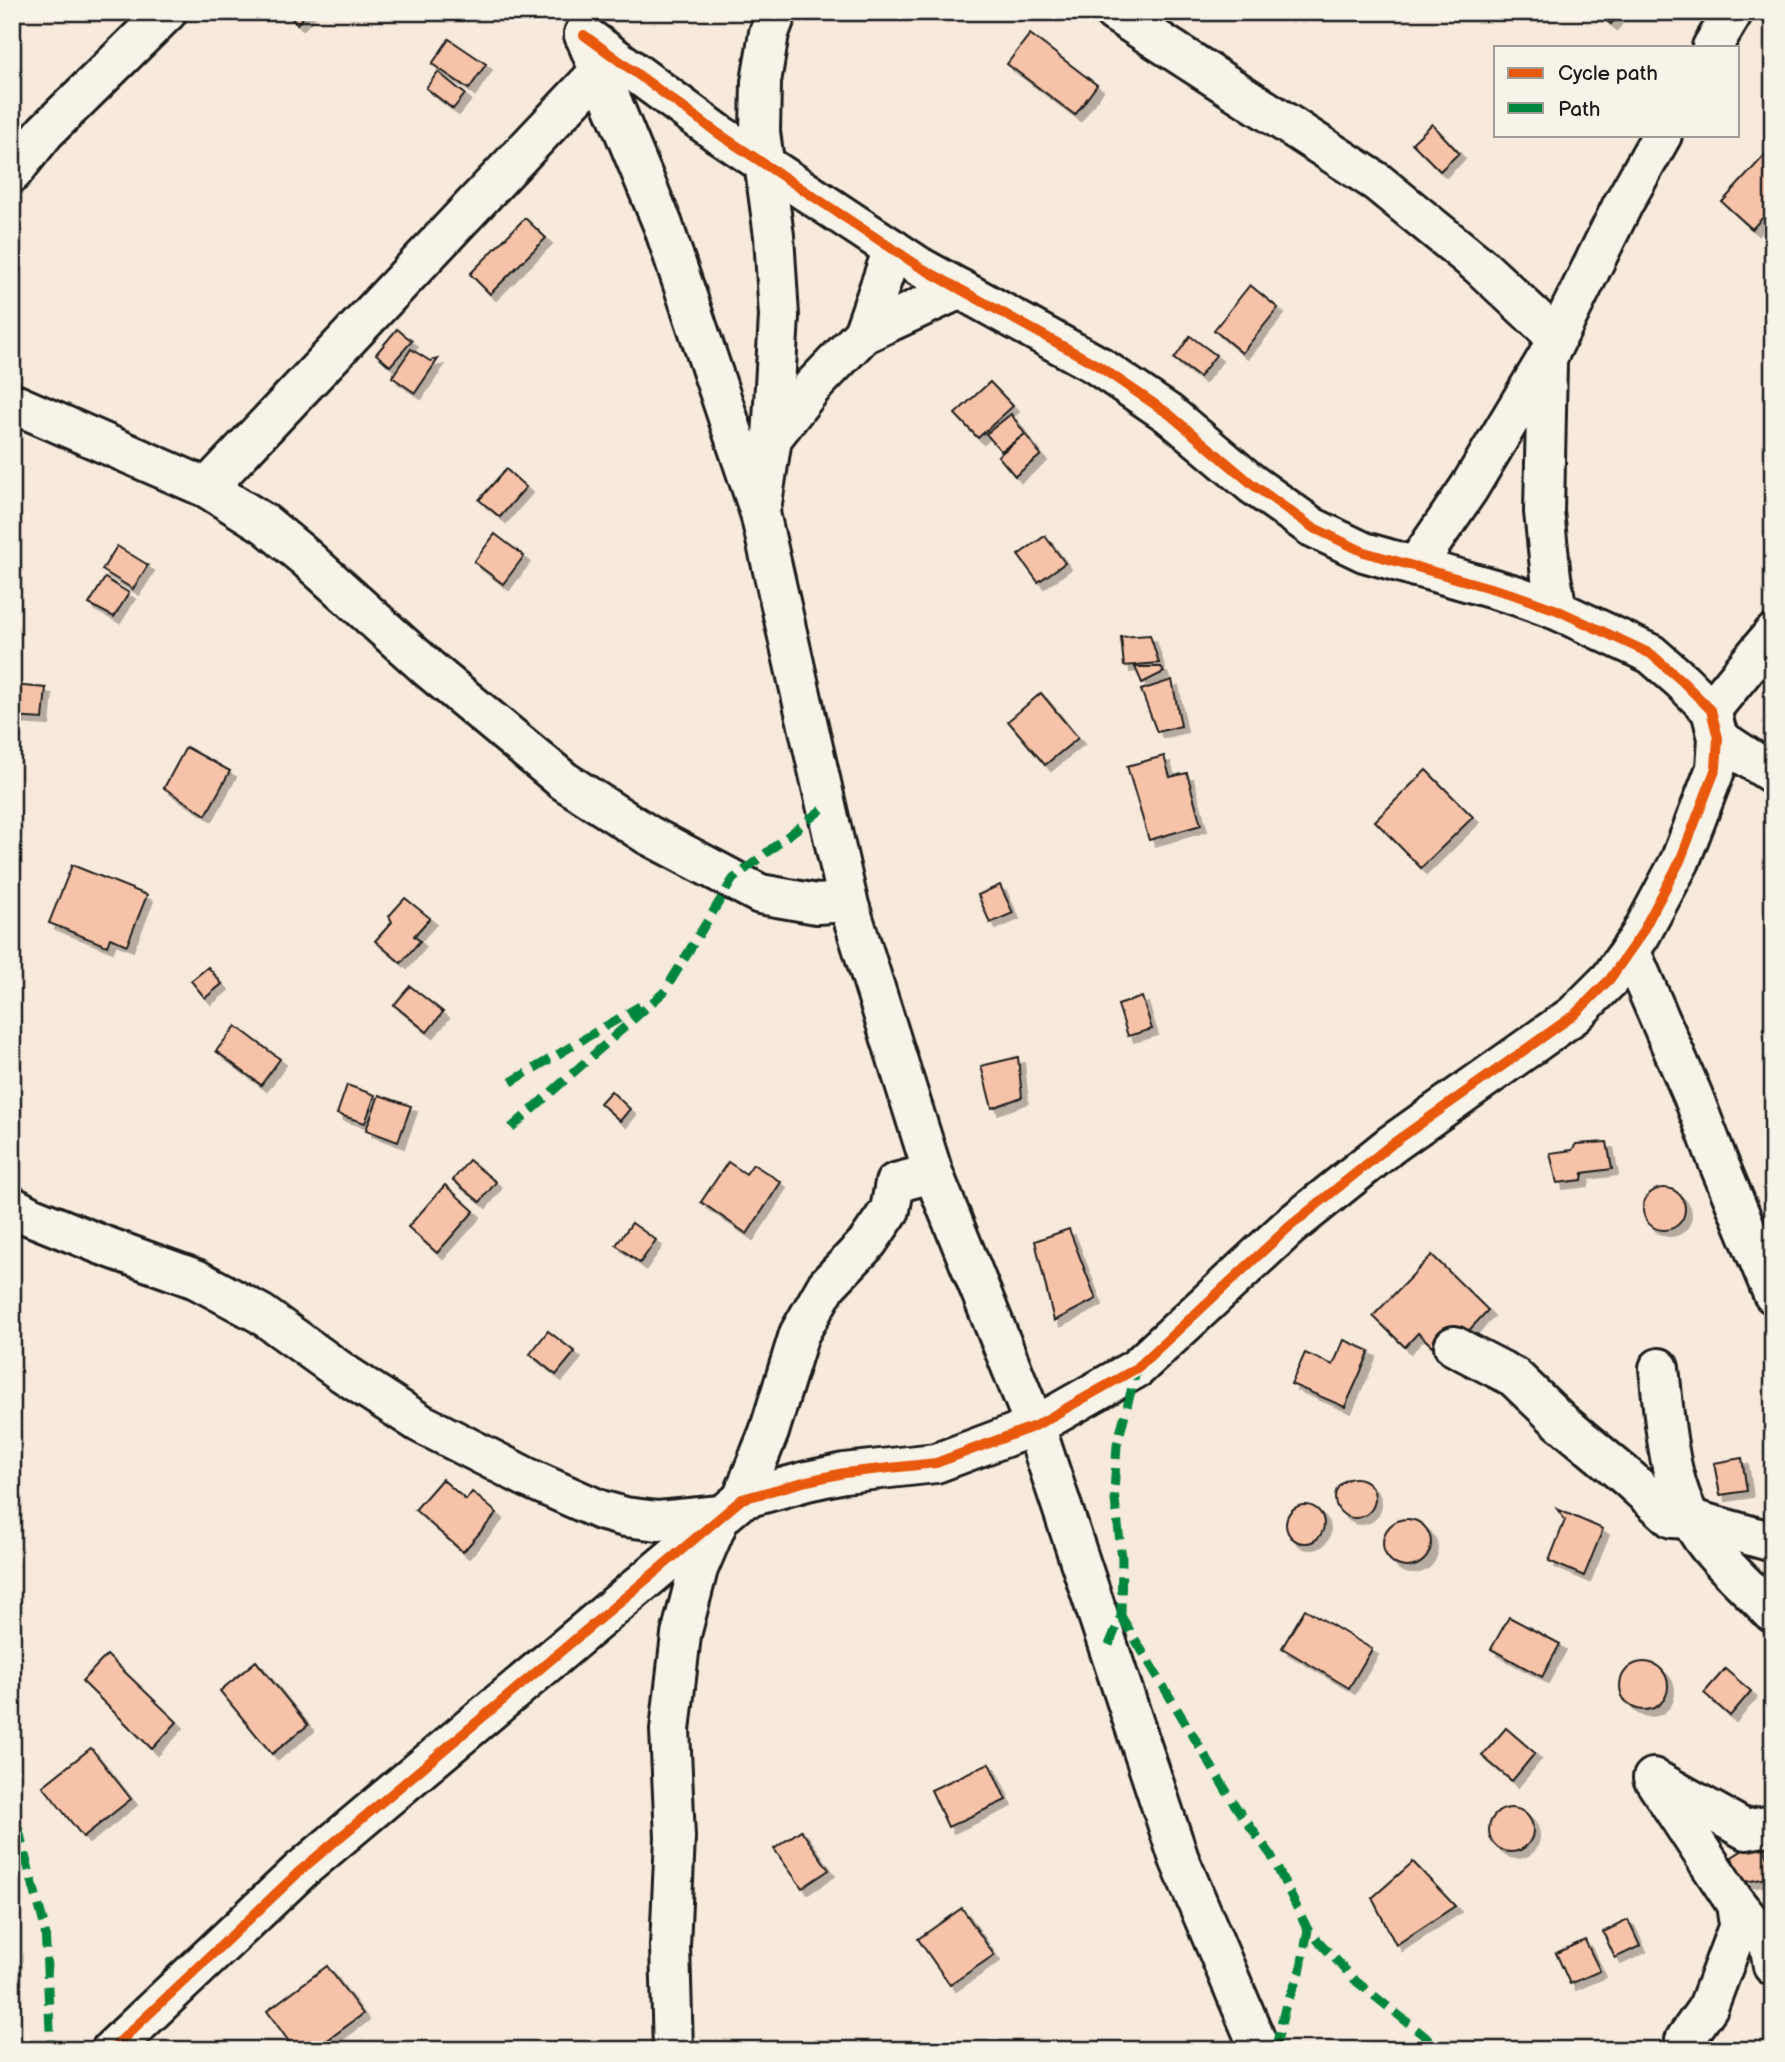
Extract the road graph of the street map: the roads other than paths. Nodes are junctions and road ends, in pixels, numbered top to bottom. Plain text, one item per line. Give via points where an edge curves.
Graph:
1 (167, 12) edge
2 (802, 12) edge
3 (1114, 12) edge
4 (1732, 12) edge
5 (579, 23) edge
6 (773, 23) edge
7 (1713, 46) edge
8 (599, 72) junction
9 (1661, 136) edge
10 (765, 164) junction
11 (12, 173) edge
12 (892, 249) junction
13 (960, 289) junction
14 (863, 334) junction
15 (1552, 347) junction
16 (12, 403) edge
17 (772, 438) junction
18 (206, 488) junction
19 (760, 513) junction
20 (1415, 567) junction
21 (1557, 610) junction
22 (1773, 634) edge
23 (1714, 724) junction
24 (1773, 774) edge
25 (848, 902) junction
26 (1630, 950) junction
27 (933, 1173) junction
28 (12, 1206) edge
29 (1773, 1294) edge
30 (1454, 1346) dead end
31 (1659, 1368) dead end
32 (1035, 1426) junction
33 (731, 1507) junction
34 (1691, 1518) junction
35 (1773, 1542) edge
36 (1773, 1613) edge
37 (1773, 1825) edge
38 (1736, 1904) junction
39 (1773, 1966) edge
40 (1685, 2040) dead end
41 (111, 2050) edge
42 (673, 2050) edge
43 (1260, 2050) edge

1 - 11 street via 45,132
2 - 6 street
3 - 15 street via 1377,182 1480,266
4 - 7 street
5 - 8 street
5 - 10 street via 719,134
6 - 10 street via 761,82
8 - 18 street
8 - 19 street via 663,225
9 - 15 street
10 - 12 street
10 - 17 street via 779,316
12 - 13 street
12 - 14 street
13 - 14 street
13 - 20 street via 1097,365 1159,407 1312,527 1364,552
14 - 17 street
15 - 20 street via 1469,488
15 - 21 street via 1544,512
16 - 18 street
17 - 19 street
18 - 25 street via 265,524 564,781 648,835 760,894 817,904
19 - 25 street
20 - 21 street
21 - 23 street via 1651,654 1682,681
22 - 23 street
23 - 24 street
23 - 26 street via 1716,768 1680,861
25 - 27 street
26 - 29 street
26 - 32 street via 1610,979 1574,1015 1392,1144 1289,1227 1136,1368
27 - 32 street
27 - 33 street via 895,1183 890,1210 868,1242 827,1285 799,1334 769,1432
28 - 33 street via 196,1279 261,1314 420,1423 600,1510 658,1521
30 - 34 street via 1514,1377 1672,1518
31 - 34 street via 1667,1450
32 - 33 street via 936,1463 844,1473
32 - 43 street via 1179,1859
33 - 41 street via 301,1870
33 - 42 street via 698,1569 681,1634 670,1731 675,1837 670,1946
34 - 35 street
34 - 36 street via 1708,1546
37 - 38 street via 1746,1830 1653,1779
38 - 39 street via 1769,1944
38 - 40 street via 1739,1925 1708,2007

